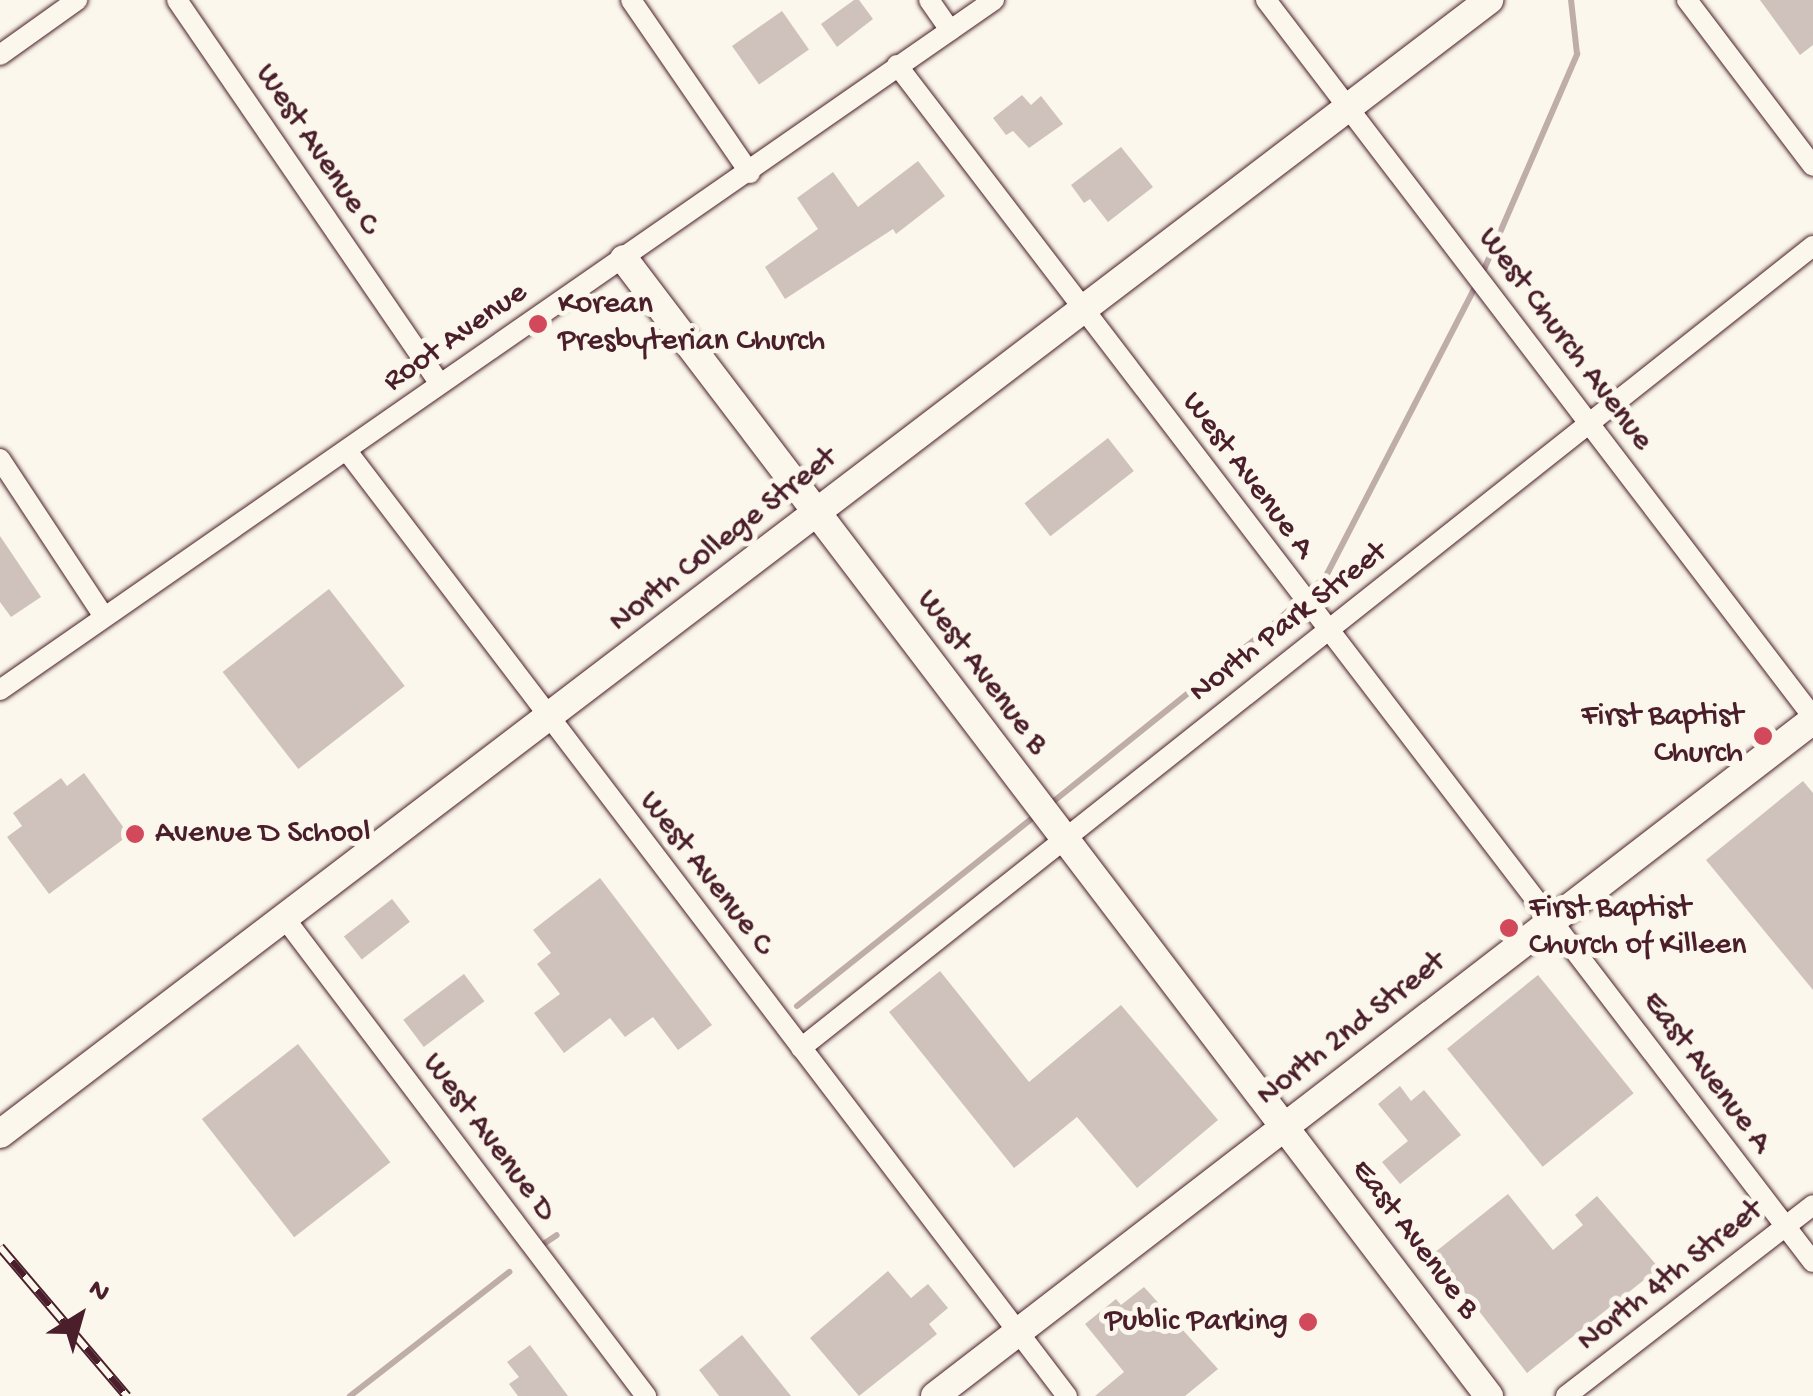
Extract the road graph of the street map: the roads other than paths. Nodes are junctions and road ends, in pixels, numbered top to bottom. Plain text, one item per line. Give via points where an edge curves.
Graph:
1 (77, 0) edge
2 (178, 0) edge
3 (630, 0) edge
4 (929, 0) edge
5 (994, 0) edge
6 (1266, 0) edge
7 (1489, 0) edge
8 (1687, 0) edge
9 (950, 30) junction
10 (0, 54) edge
11 (897, 65) junction
12 (1348, 107) junction
13 (1813, 166) edge
14 (750, 172) junction
15 (1813, 246) edge
16 (624, 259) junction
17 (1082, 308) junction
18 (440, 384) junction
19 (1590, 424) junction
20 (347, 451) junction
21 (0, 459) edge
22 (818, 514) junction
23 (104, 617) junction
24 (1322, 624) junction
25 (0, 690) edge
26 (1813, 718) edge
27 (549, 720) junction
28 (1058, 834) junction
29 (283, 916) junction
30 (1552, 921) junction
31 (801, 1048) junction
32 (1284, 1127) junction
33 (1, 1130) edge
34 (1813, 1205) edge
35 (1785, 1226) junction
36 (1813, 1262) edge
37 (1018, 1332) junction
38 (646, 1396) edge
39 (935, 1396) edge
40 (1067, 1396) edge
41 (1489, 1396) edge
42 (1566, 1396) edge

1 - 10 street
2 - 18 street, West Avenue C
3 - 14 street
4 - 9 street
5 - 9 street, Root Avenue
6 - 12 street, West Church Avenue
7 - 12 street, North College Street
8 - 13 street
9 - 11 street, Root Avenue
11 - 14 street, Root Avenue
11 - 17 street, West Avenue A
12 - 17 street, North College Street
12 - 19 street, West Church Avenue
14 - 16 street, Root Avenue
15 - 19 street, North Park Street
16 - 18 street, Root Avenue
16 - 22 street, West Avenue B
17 - 22 street, North College Street
17 - 24 street, West Avenue A
18 - 20 street, Root Avenue
19 - 24 street, North Park Street
19 - 26 street, West Church Avenue
20 - 23 street, Root Avenue
20 - 27 street, West Avenue C
21 - 23 street
22 - 27 street, North College Street
22 - 28 street, West Avenue B
23 - 25 street, Root Avenue
24 - 28 street, North Park Street
24 - 30 street, West Avenue A
26 - 30 street, North 2nd Street
27 - 29 street, North College Street
27 - 31 street, West Avenue C
28 - 31 street, North Park Street
28 - 32 street, West Avenue B
29 - 33 street, North College Street
29 - 38 street, West Avenue D
30 - 32 street, North 2nd Street
30 - 35 street, East Avenue A
31 - 37 street, West Avenue C
32 - 37 street, North 2nd Street
32 - 41 street, East Avenue B
34 - 35 street, North 4th Street
35 - 36 street, East Avenue A
35 - 42 street, North 4th Street
37 - 39 street, North 2nd Street
37 - 40 street, West Avenue C

